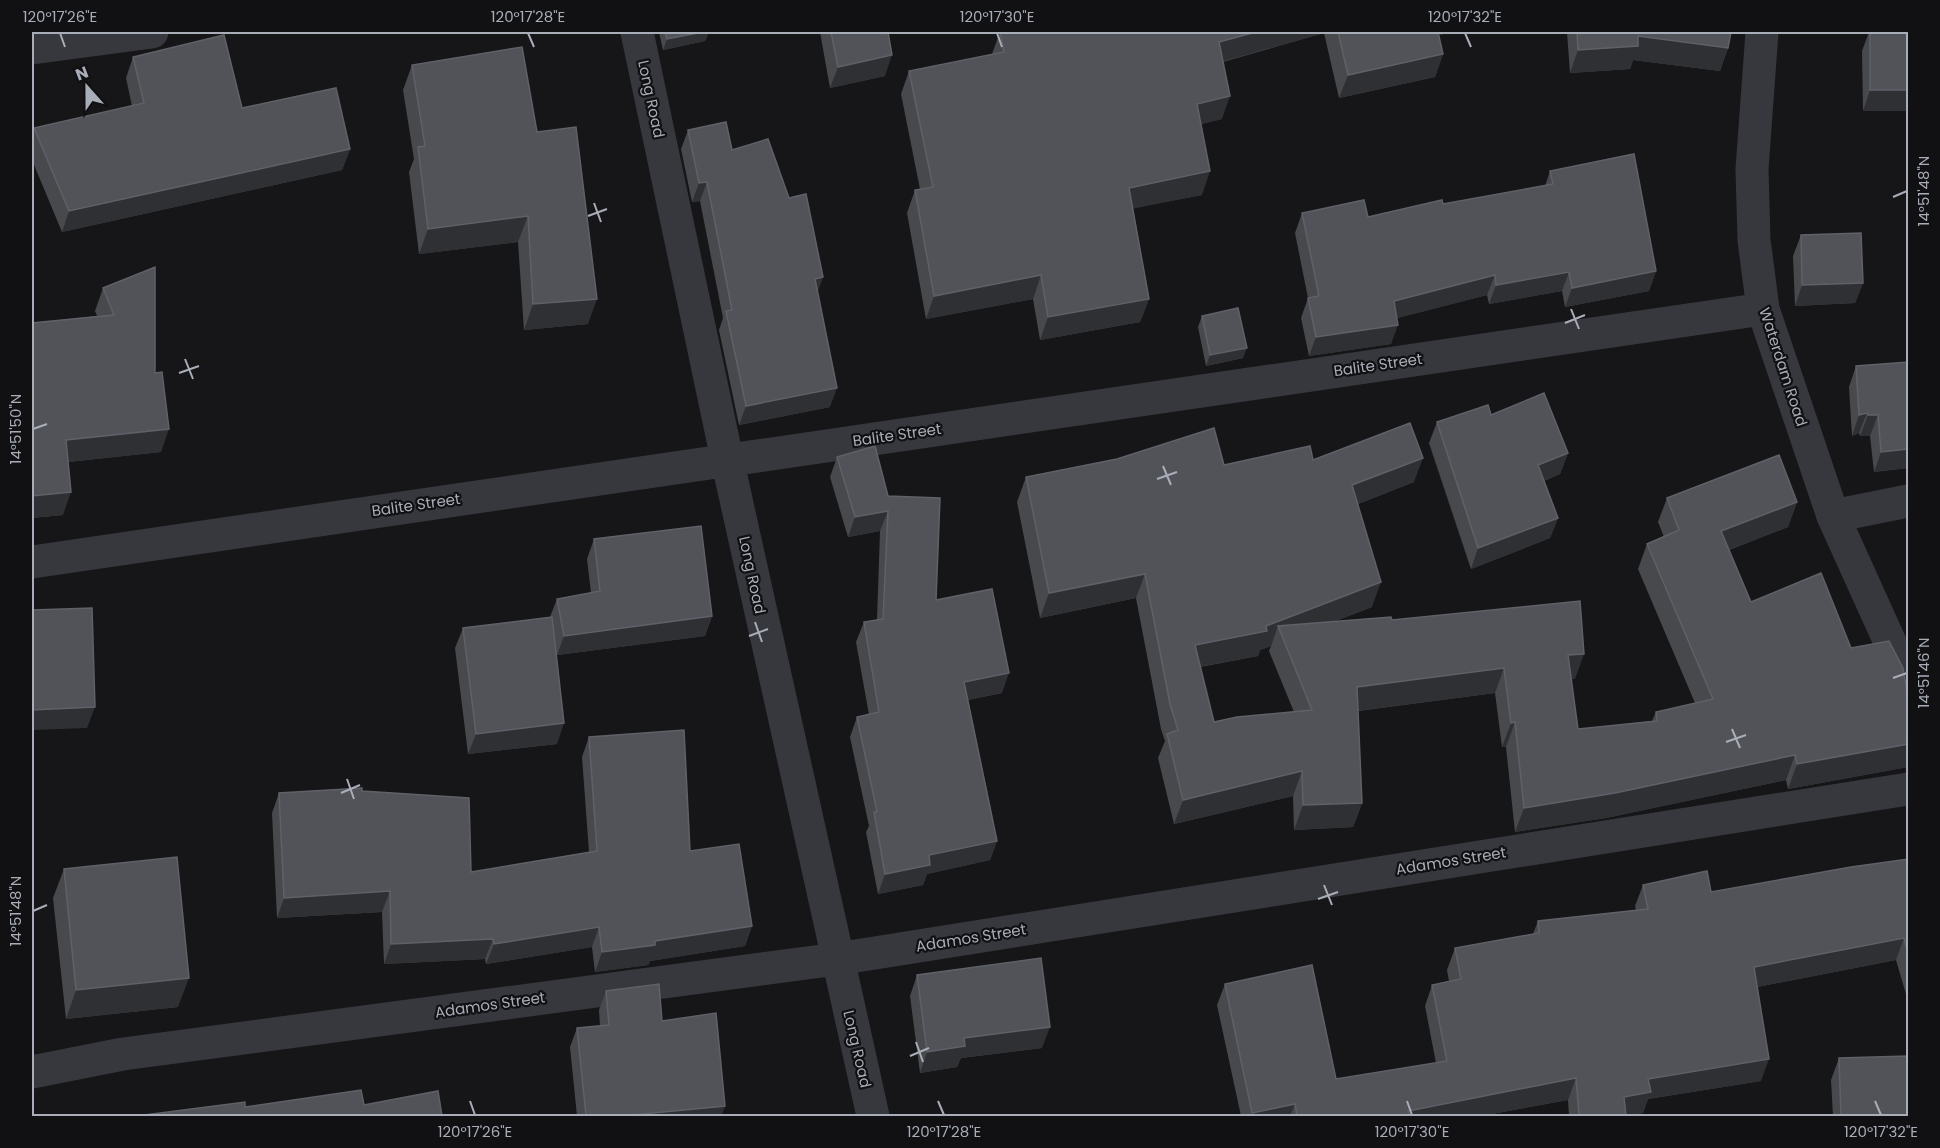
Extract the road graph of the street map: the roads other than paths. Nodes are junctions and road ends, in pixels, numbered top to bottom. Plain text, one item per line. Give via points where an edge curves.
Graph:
1 (152, 32) edge
2 (637, 32) edge
3 (1762, 32) edge
4 (32, 48) edge
5 (1763, 309) junction
6 (727, 459) junction
7 (1908, 501) edge
8 (1833, 516) junction
9 (32, 562) edge
10 (1908, 682) edge
11 (1908, 789) edge
12 (837, 959) junction
13 (32, 1072) edge
14 (873, 1116) edge

1 - 4 street
2 - 6 street, Long Road
3 - 5 street, Waterdam Road via 1752,169 1754,240
5 - 6 street, Balite Street
5 - 8 street, Waterdam Road
6 - 9 street, Balite Street
6 - 12 street, Long Road
7 - 8 street
8 - 10 street, Waterdam Road
11 - 12 street, Adamos Street
12 - 13 street, Adamos Street via 123,1053
12 - 14 street, Long Road

